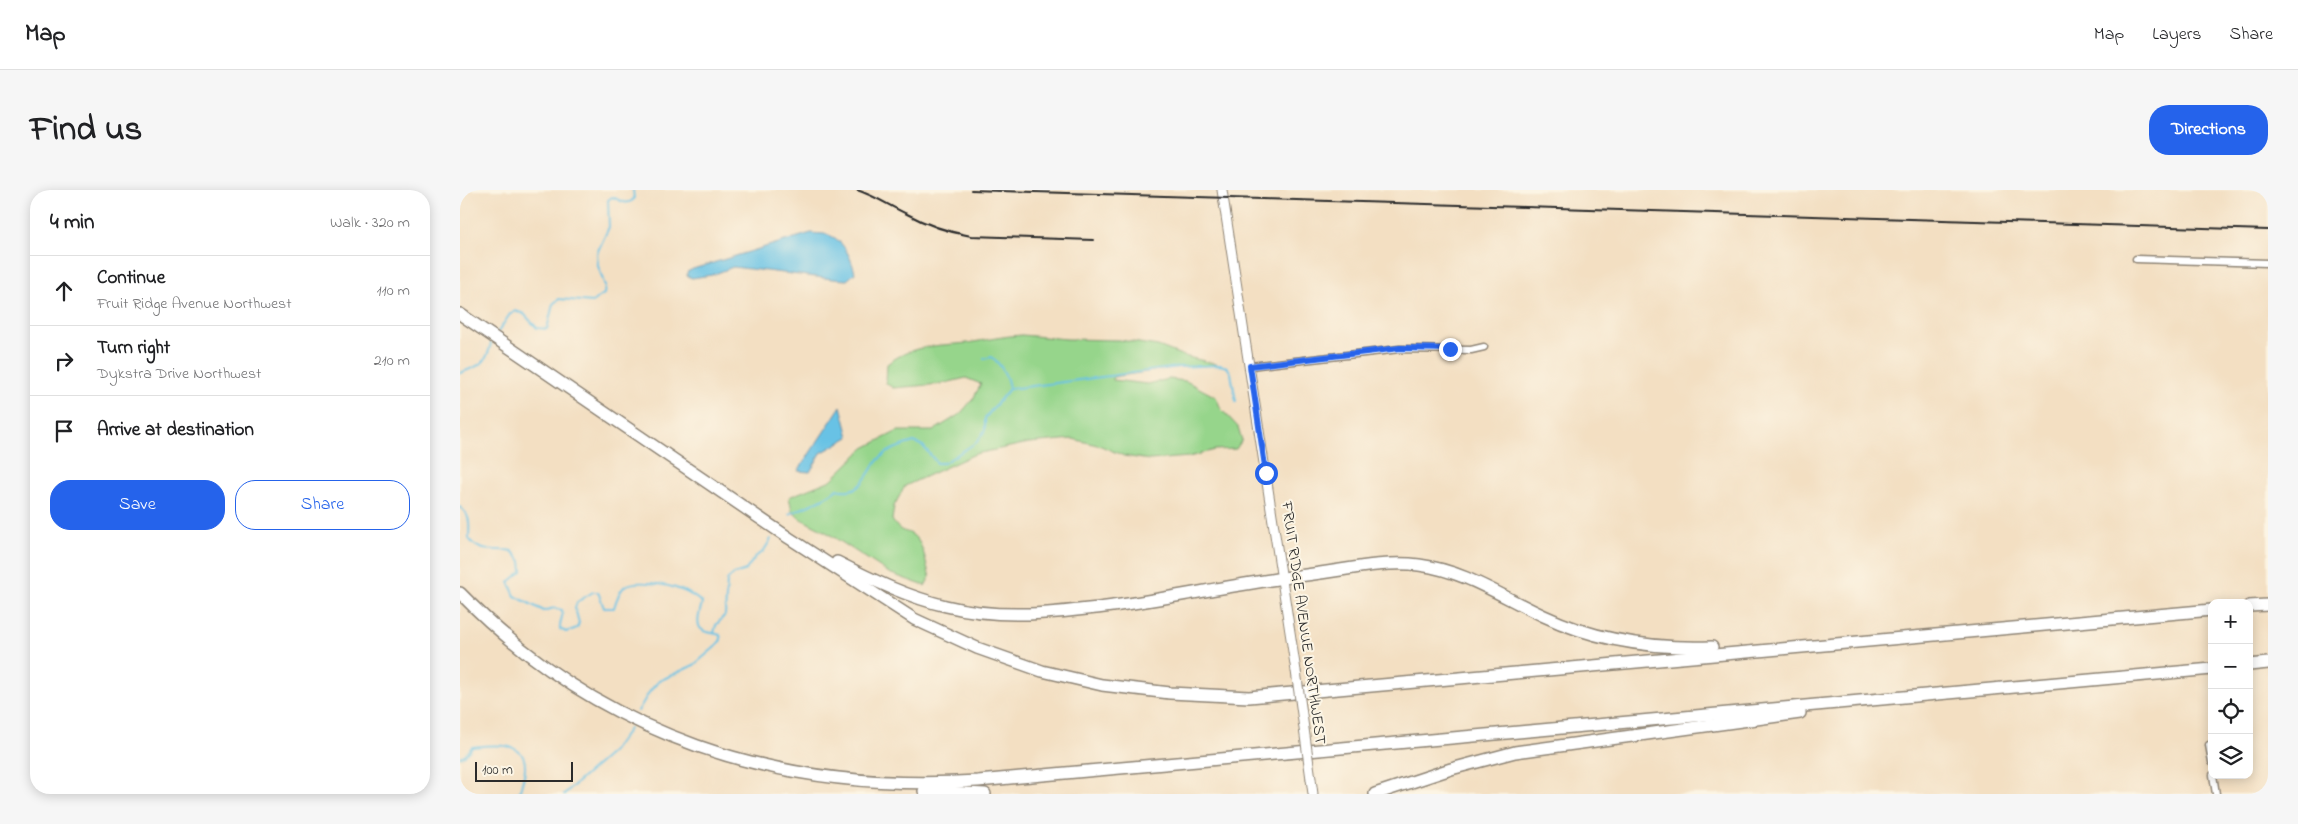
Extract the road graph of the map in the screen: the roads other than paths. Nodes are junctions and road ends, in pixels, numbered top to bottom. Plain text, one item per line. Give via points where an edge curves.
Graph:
1 (1222, 190) edge
2 (2136, 259) dead end
3 (2268, 263) edge
4 (460, 314) edge
5 (1484, 347) dead end
6 (1250, 366) junction
7 (789, 538) junction
8 (1282, 578) junction
9 (460, 593) edge
10 (2268, 605) edge
11 (2253, 606) edge
12 (2208, 610) edge
13 (1831, 643) junction
14 (2268, 664) edge
15 (2253, 665) edge
16 (2208, 669) edge
17 (1990, 689) junction
18 (2214, 779) edge
19 (846, 781) junction
20 (985, 794) edge
21 (1313, 794) edge
22 (1375, 794) edge
23 (2216, 794) edge

1 - 6 main road, FRUIT RIDGE AVENUE NORTHWEST
2 - 3 street
4 - 7 highway
5 - 6 street via 1471,350 1400,348
6 - 8 main road, FRUIT RIDGE AVENUE NORTHWEST
7 - 8 highway via 904,593 980,612 1021,615 1064,612
7 - 13 highway via 914,619 978,648 1042,670 1102,684 1170,693 1249,697
8 - 13 highway via 1418,564 1456,572 1566,626 1623,642 1690,648
8 - 21 main road, FRUIT RIDGE AVENUE NORTHWEST, bridge
9 - 19 highway via 547,668 595,699 642,723 744,762
10 - 11 highway
12 - 13 highway
14 - 15 highway
16 - 17 highway
17 - 19 highway via 978,781 902,784
17 - 22 highway via 1526,750 1452,768
18 - 23 street
19 - 20 highway via 897,790

